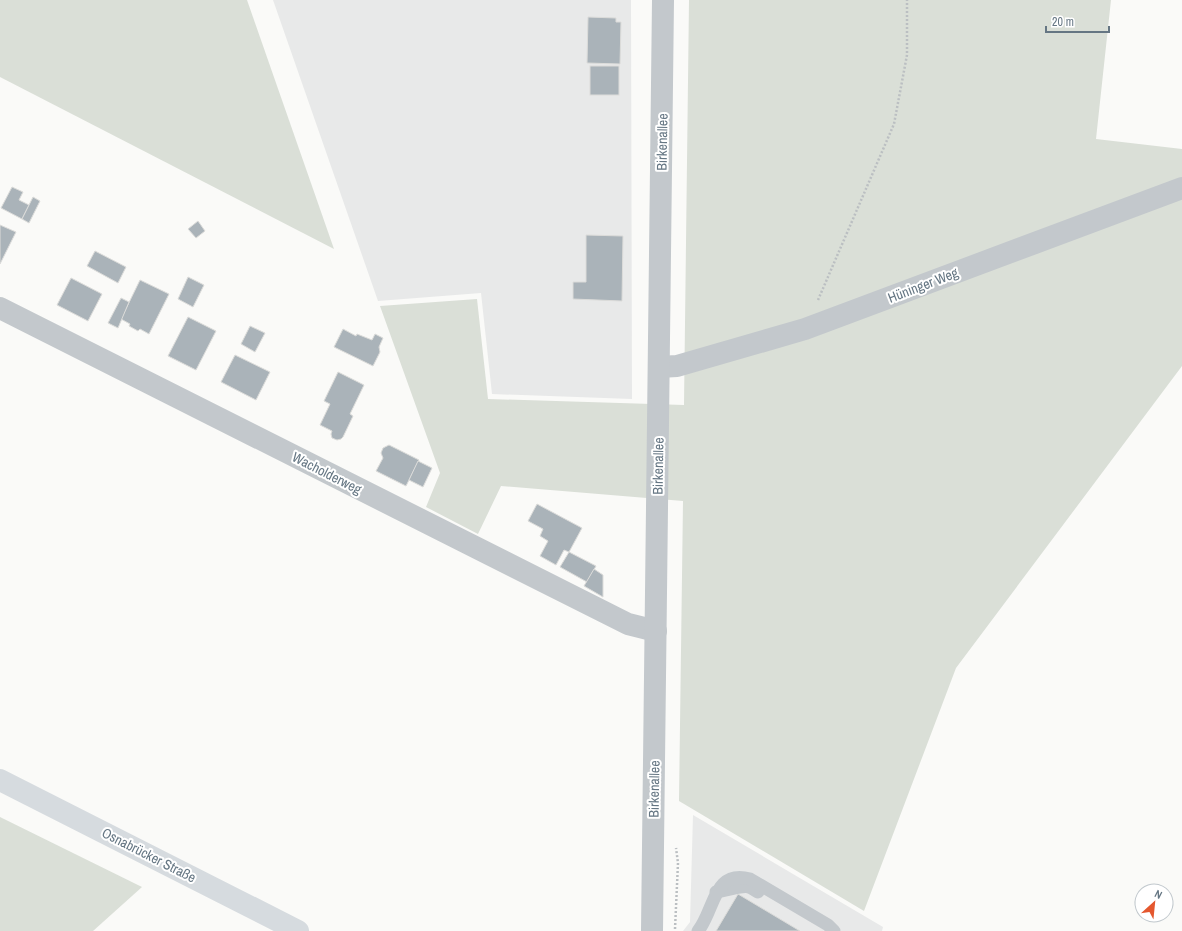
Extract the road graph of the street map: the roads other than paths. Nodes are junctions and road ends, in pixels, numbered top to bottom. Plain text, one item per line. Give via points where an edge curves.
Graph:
1 (663, 0) edge
2 (1182, 188) edge
3 (0, 308) edge
4 (659, 367) junction
5 (656, 631) junction
6 (0, 780) edge
7 (716, 892) junction
8 (298, 931) edge
9 (652, 931) edge
10 (698, 931) edge
11 (824, 931) edge
12 (834, 931) edge

1 - 4 street, Birkenallee
2 - 4 street, Hüninger Weg via 805,329 677,366
3 - 5 street, Wacholderweg via 621,621
4 - 5 street, Birkenallee
5 - 9 street, Birkenallee
6 - 8 main road, Osnabrücker Straße
7 - 10 lane via 704,923
7 - 11 lane via 742,886 749,887
7 - 12 lane via 731,878 750,879

